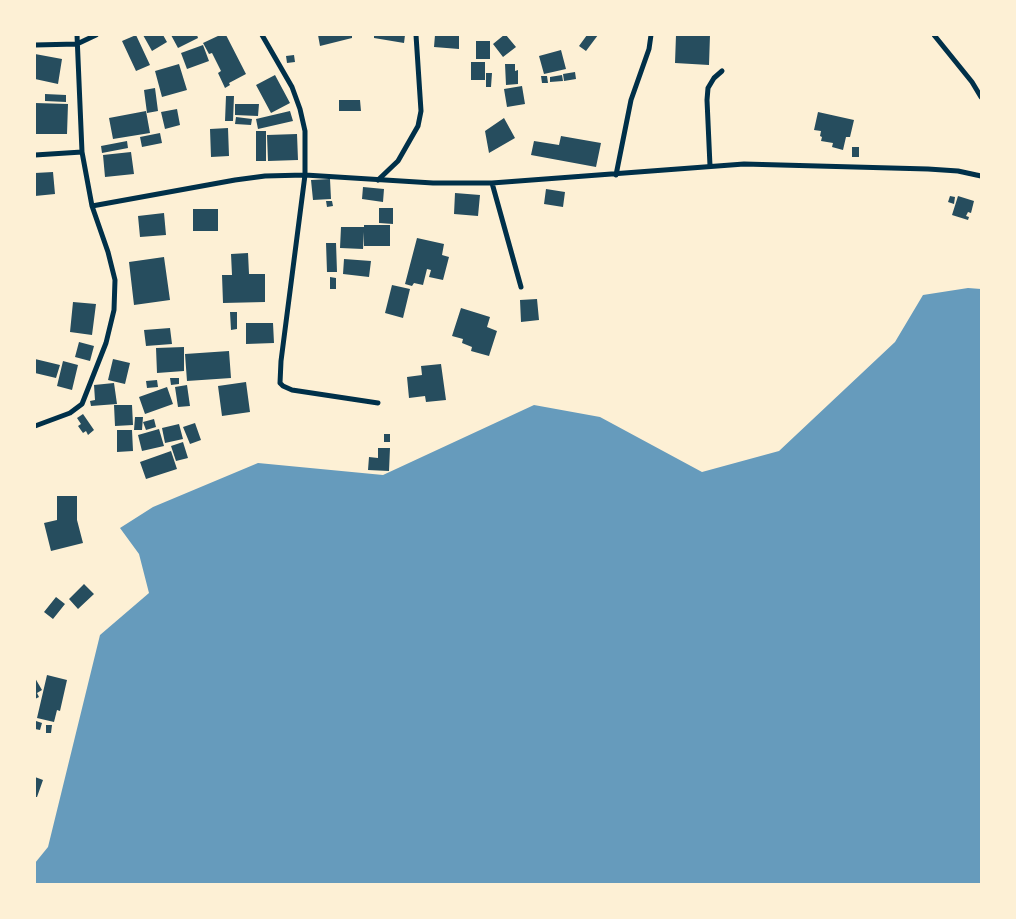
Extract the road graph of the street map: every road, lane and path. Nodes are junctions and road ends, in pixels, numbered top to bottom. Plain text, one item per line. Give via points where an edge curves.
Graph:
1 (77, 35) edge
2 (96, 35) edge
3 (262, 35) edge
4 (416, 35) edge
5 (651, 35) edge
6 (934, 35) edge
7 (35, 44) edge
8 (77, 44) junction
9 (722, 71) dead end
10 (981, 97) edge
11 (82, 152) junction
12 (35, 155) edge
13 (710, 166) junction
14 (305, 175) junction
15 (616, 175) junction
16 (981, 176) edge
17 (378, 180) junction
18 (492, 183) junction
19 (92, 206) junction
20 (521, 287) dead end
21 (378, 403) dead end
22 (35, 426) edge

1 - 8 street
2 - 8 street
3 - 14 street via 292,87 300,109 305,131
4 - 17 street via 421,111 418,126 398,161
5 - 15 street via 631,100
6 - 10 street
7 - 8 street
8 - 11 street
9 - 13 street via 708,88
11 - 12 street
11 - 19 street
13 - 15 street
13 - 16 street via 859,166 949,170
14 - 17 street
14 - 19 street via 235,180
14 - 21 street via 280,383 292,390
15 - 18 street
17 - 18 street
18 - 20 street
19 - 22 street via 115,280 114,310 106,343 82,404 70,413

